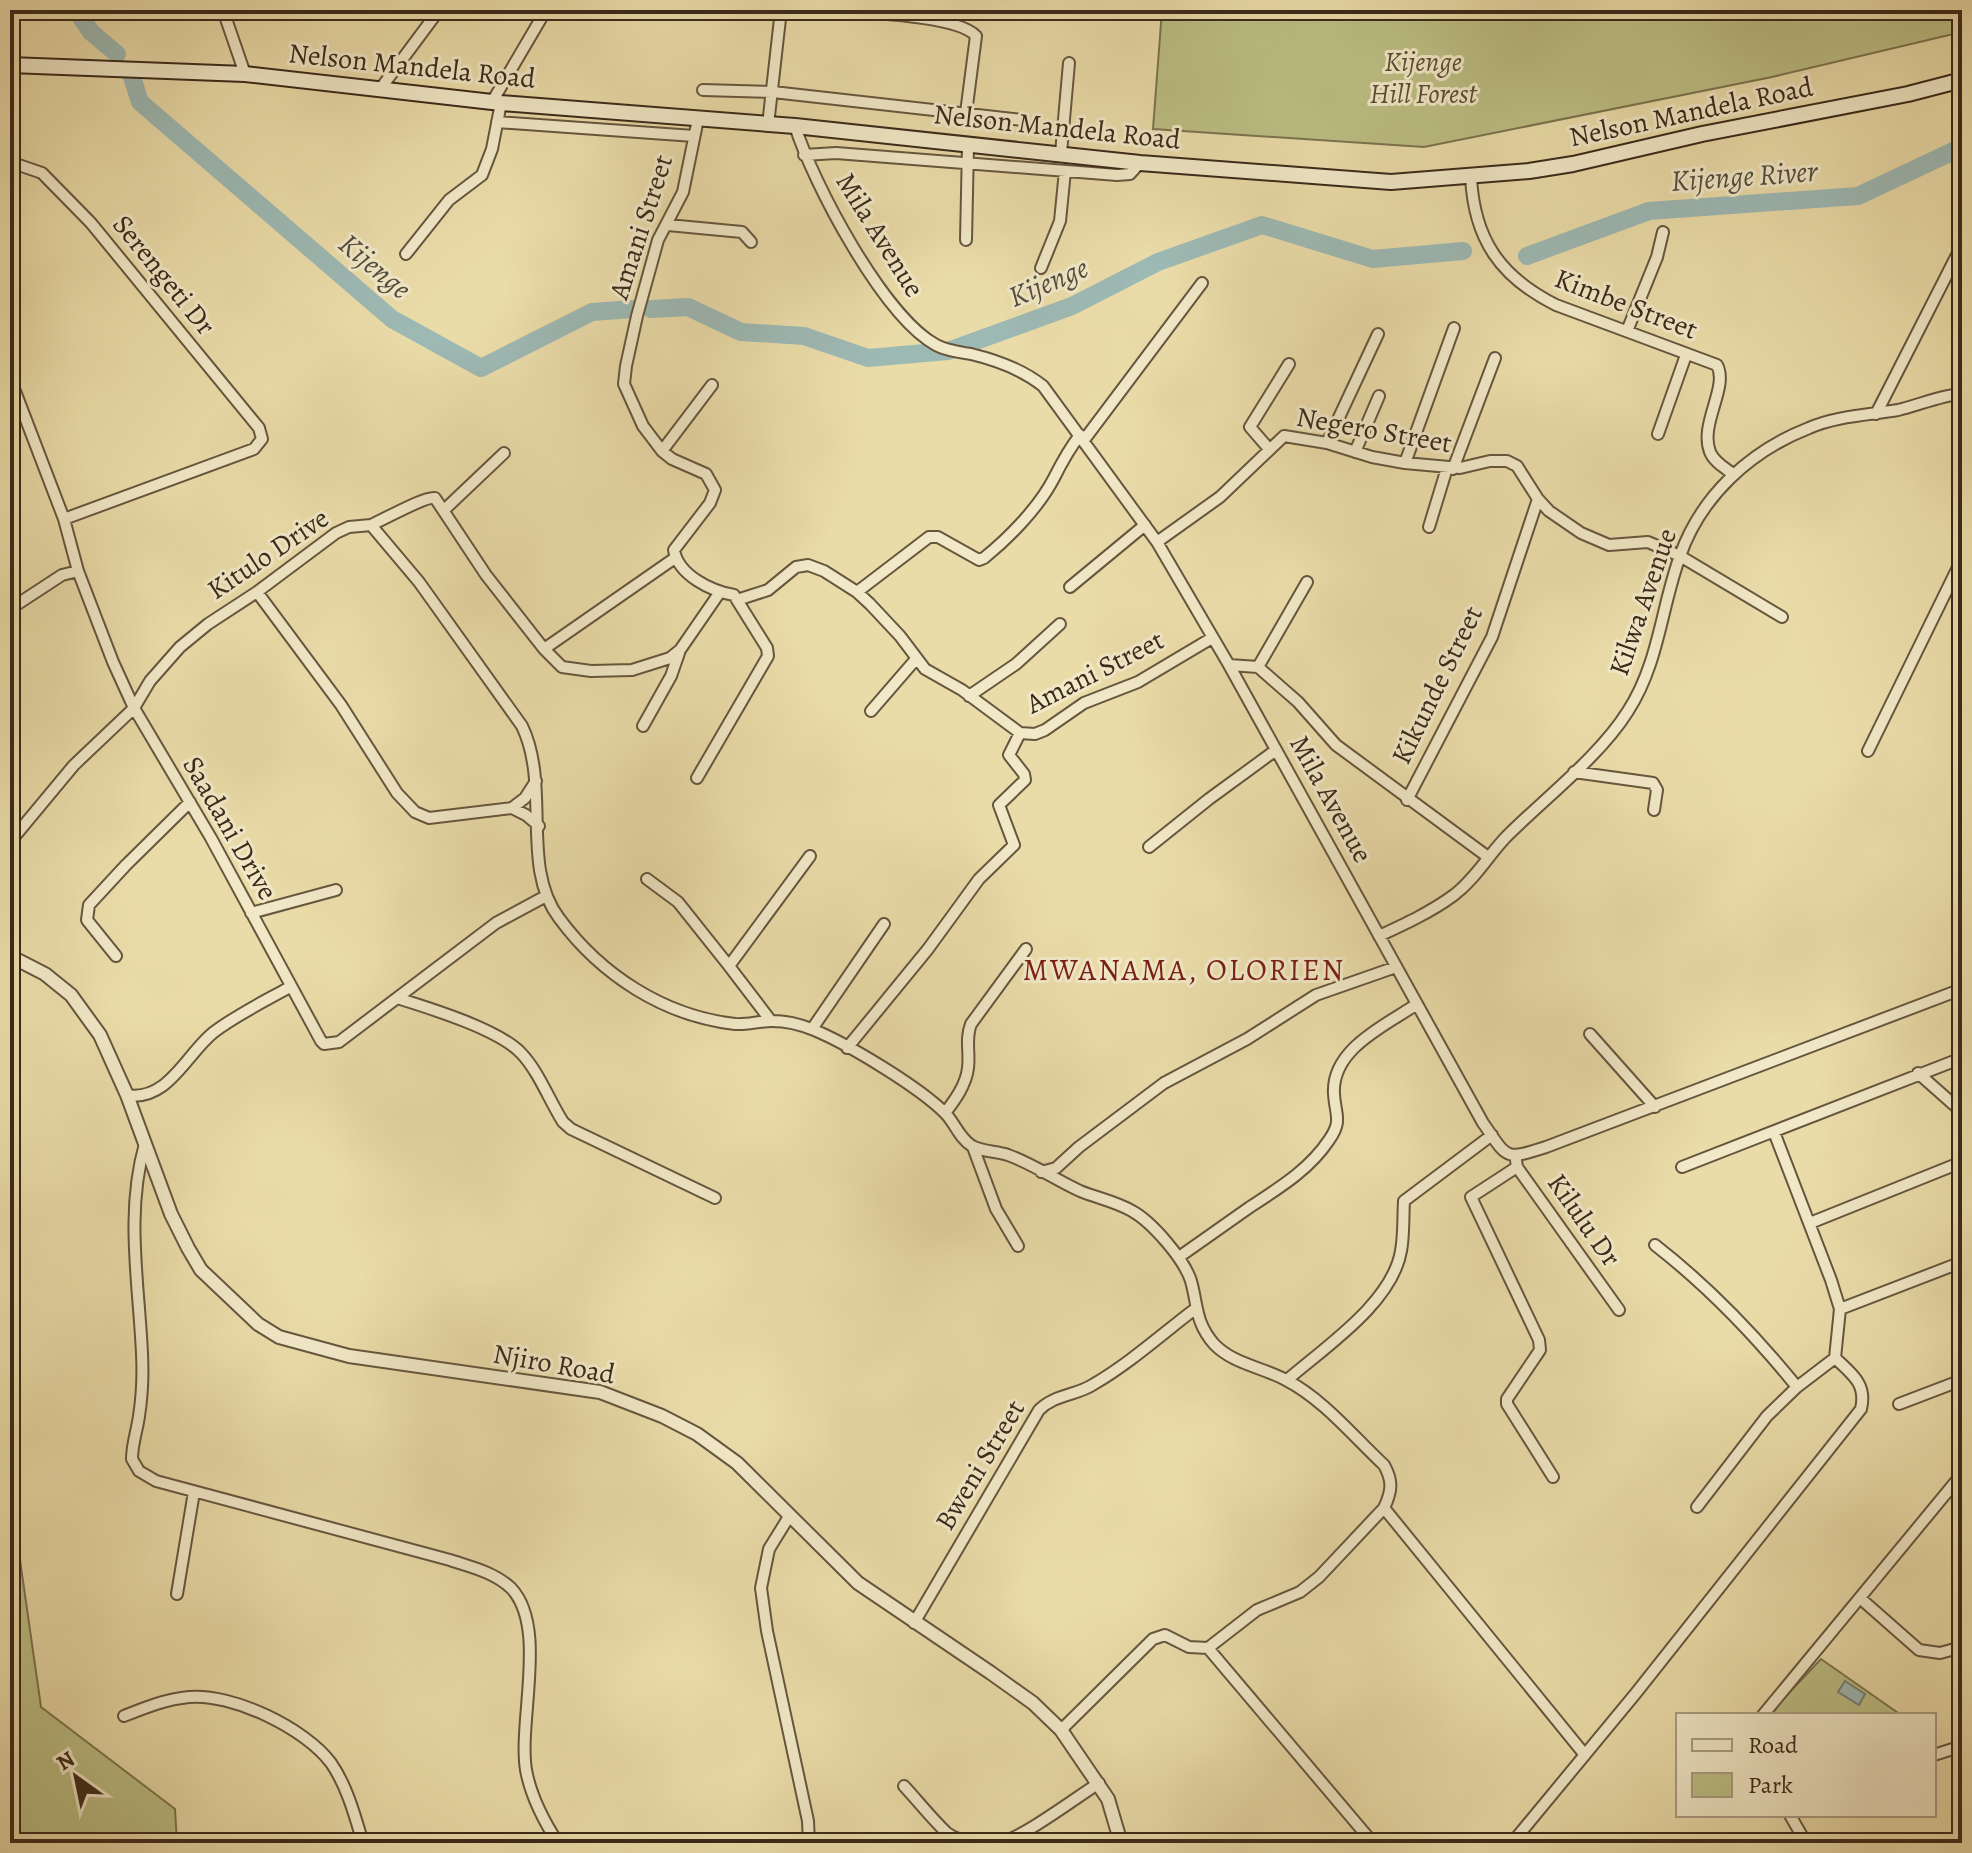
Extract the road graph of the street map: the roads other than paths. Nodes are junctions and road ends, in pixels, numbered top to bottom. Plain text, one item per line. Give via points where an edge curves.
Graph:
1 (223, 10) edge
2 (439, 10) edge
3 (546, 10) edge
4 (781, 10) edge
5 (811, 10) edge
6 (1069, 63) dead end
7 (10, 65) edge
8 (245, 74) junction
9 (1962, 80) edge
10 (381, 88) junction
11 (703, 90) dead end
12 (773, 92) junction
13 (496, 103) junction
14 (966, 113) junction
15 (698, 119) junction
16 (1022, 120) dead end
17 (497, 122) junction
18 (768, 125) junction
19 (795, 126) junction
20 (694, 136) junction
21 (968, 146) junction
22 (1061, 153) junction
23 (804, 155) junction
24 (10, 162) edge
25 (967, 162) junction
26 (1140, 163) junction
27 (1065, 171) junction
28 (1471, 177) junction
29 (668, 225) junction
30 (1663, 232) dead end
31 (966, 240) dead end
32 (751, 242) dead end
33 (1962, 245) edge
34 (406, 254) dead end
35 (1041, 268) dead end
36 (1202, 283) dead end
37 (1454, 328) dead end
38 (1627, 331) junction
39 (1378, 334) dead end
40 (1686, 355) junction
41 (1495, 358) dead end
42 (1289, 364) dead end
43 (10, 378) edge
44 (1962, 381) edge
45 (712, 385) dead end
46 (1958, 394) edge
47 (1379, 396) dead end
48 (1876, 414) junction
49 (1658, 434) dead end
50 (1082, 437) junction
51 (1327, 443) junction
52 (1269, 449) junction
53 (662, 451) junction
54 (1355, 452) junction
55 (504, 453) dead end
56 (1405, 463) junction
57 (1450, 468) junction
58 (1733, 474) junction
59 (1538, 499) junction
60 (444, 510) junction
61 (64, 519) junction
62 (371, 525) junction
63 (1145, 525) junction
64 (1429, 527) dead end
65 (1157, 542) junction
66 (1680, 556) junction
67 (675, 558) junction
68 (1962, 559) edge
69 (78, 571) junction
70 (1307, 582) dead end
71 (1070, 587) dead end
72 (257, 592) junction
73 (720, 592) junction
74 (857, 592) junction
75 (737, 600) junction
76 (10, 609) edge
77 (1782, 617) dead end
78 (1060, 624) dead end
79 (1212, 638) junction
80 (544, 649) junction
81 (680, 650) junction
82 (916, 659) junction
83 (1229, 665) junction
84 (1258, 667) junction
85 (969, 696) junction
86 (134, 708) junction
87 (871, 711) dead end
88 (643, 726) dead end
89 (1020, 733) junction
90 (1276, 750) junction
91 (1868, 751) dead end
92 (1574, 772) junction
93 (697, 778) dead end
94 (536, 781) junction
95 (1407, 800) junction
96 (190, 802) junction
97 (512, 808) junction
98 (1654, 810) dead end
99 (539, 826) junction
100 (10, 842) edge
101 (1149, 847) dead end
102 (810, 856) dead end
103 (1488, 857) junction
104 (647, 879) dead end
105 (336, 890) dead end
106 (546, 896) junction
107 (251, 913) junction
108 (884, 924) dead end
109 (1379, 936) junction
110 (1026, 949) dead end
111 (10, 956) edge
112 (116, 956) dead end
113 (729, 966) junction
114 (1396, 967) junction
115 (290, 987) junction
116 (1962, 989) edge
117 (397, 998) junction
118 (1417, 1004) junction
119 (771, 1021) junction
120 (812, 1029) junction
121 (1590, 1034) dead end
122 (847, 1048) junction
123 (1962, 1058) edge
124 (1918, 1073) junction
125 (127, 1095) junction
126 (1655, 1107) junction
127 (1962, 1112) edge
128 (945, 1113) junction
129 (1774, 1132) junction
130 (1492, 1135) junction
131 (145, 1144) junction
132 (973, 1147) junction
133 (1516, 1162) junction
134 (1962, 1162) edge
135 (1682, 1167) dead end
136 (1041, 1172) junction
137 (715, 1198) dead end
138 (1810, 1223) junction
139 (1655, 1245) dead end
140 (1018, 1246) dead end
141 (1179, 1257) junction
142 (1962, 1262) edge
143 (1195, 1309) junction
144 (1840, 1309) junction
145 (1619, 1310) dead end
146 (1835, 1358) junction
147 (1287, 1380) junction
148 (1962, 1380) edge
149 (1797, 1387) junction
150 (1899, 1404) dead end
151 (1962, 1474) edge
152 (1553, 1477) dead end
153 (194, 1492) junction
154 (1697, 1507) dead end
155 (1384, 1508) junction
156 (790, 1515) junction
157 (177, 1594) dead end
158 (1860, 1598) junction
159 (914, 1623) junction
160 (1962, 1647) edge
161 (1208, 1648) junction
162 (1765, 1713) edge
163 (124, 1716) dead end
164 (1061, 1730) junction
165 (1962, 1746) edge
166 (1936, 1754) edge
167 (1585, 1755) junction
168 (1099, 1783) junction
169 (904, 1786) dead end
170 (1791, 1817) edge
171 (363, 1843) edge
172 (558, 1843) edge
173 (809, 1843) edge
174 (1121, 1843) edge
175 (1373, 1843) edge
176 (1512, 1843) edge
177 (1806, 1843) edge

1 - 8 street
2 - 10 street
3 - 13 street
4 - 12 street
5 - 14 street via 967,27 976,41
6 - 22 street
7 - 8 main road, Nelson Mandela Road
8 - 10 main road, Nelson Mandela Road
9 - 28 main road, Nelson Mandela Road via 1573,164
10 - 13 main road, Nelson Mandela Road
11 - 12 street
12 - 14 street
12 - 18 street
13 - 15 main road, Nelson Mandela Road
13 - 17 street
14 - 16 street
15 - 18 main road, Nelson Mandela Road
15 - 20 street, Amani Street
17 - 20 street
17 - 34 street via 482,175 449,200
18 - 19 main road, Nelson Mandela Road
19 - 21 main road, Nelson Mandela Road
19 - 23 street, Mila Avenue
20 - 29 street, Amani Street via 683,192
21 - 22 main road, Nelson Mandela Road
21 - 25 street
22 - 26 main road, Nelson Mandela Road
23 - 25 street
23 - 50 street, Mila Avenue via 874,282 911,327 948,351 1033,378
24 - 61 street, Serengeti Dr via 42,173 91,223 259,428 262,439 254,449
25 - 27 street
25 - 31 street
26 - 27 street via 1130,174
26 - 28 main road, Nelson Mandela Road via 1391,182
27 - 35 street via 1060,221
28 - 38 street, Kimbe Street via 1478,224 1512,277 1556,305
29 - 32 street via 742,232
29 - 53 street, Amani Street via 658,240 624,384 643,426
30 - 38 street
33 - 48 street
36 - 50 street
37 - 56 street
38 - 40 street, Kimbe Street
39 - 51 street
40 - 49 street
40 - 58 street, Kimbe Street via 1711,361 1720,371 1710,415 1710,452
41 - 57 street
42 - 52 street via 1250,427
43 - 61 street, Saadani Drive
44 - 46 street
45 - 53 street
46 - 48 street, Kilwa Avenue
47 - 54 street
48 - 58 street, Kilwa Avenue via 1811,427
50 - 63 street, Mila Avenue
50 - 74 street via 1028,513 984,558 929,537
51 - 52 street, Negero Street via 1284,436
51 - 54 street, Negero Street
52 - 65 street, Negero Street via 1220,497
53 - 67 street, Amani Street via 706,474 715,490 674,550
54 - 56 street, Negero Street
55 - 60 street
56 - 57 street, Negero Street
57 - 59 street, Negero Street via 1512,463
57 - 64 street
58 - 66 street, Kilwa Avenue via 1697,518
59 - 66 street, Negero Street via 1597,542 1645,541
59 - 95 street, Kikunde Street via 1492,637
60 - 62 street via 428,497
60 - 80 street
61 - 69 street, Saadani Drive
62 - 72 street, Kitulo Drive via 336,533
62 - 94 street, Kitulo Drive via 419,582 522,726
63 - 65 street, Mila Avenue
63 - 71 street
65 - 79 street, Mila Avenue
66 - 77 street, Negero Street
66 - 92 street, Kilwa Avenue via 1642,685 1628,712
67 - 73 street via 699,582
67 - 80 street
68 - 91 street
69 - 76 street via 62,575
69 - 86 street, Saadani Drive
70 - 84 street
72 - 86 street, Kitulo Drive via 180,647 155,673
72 - 97 street via 415,812 429,818
73 - 75 street
73 - 81 street
74 - 75 street, Amani Street via 808,565 796,567 768,590
74 - 82 street, Amani Street
75 - 93 street via 768,656
78 - 85 street via 1016,664
79 - 83 street, Mila Avenue
79 - 89 street, Amani Street via 1138,682 1084,703 1045,730
80 - 81 street via 562,667 591,671 632,670
81 - 88 street
82 - 85 street, Amani Street
82 - 87 street
83 - 84 street
83 - 90 street, Mila Avenue
84 - 95 street via 1336,745
85 - 89 street, Amani Street
86 - 96 street, Saadani Drive
86 - 100 street, Kitulo Drive via 74,765
89 - 122 street via 1009,755 1025,780 999,805 1014,845 979,879
90 - 101 street
90 - 109 street, Mila Avenue
92 - 98 street via 1653,783
92 - 103 street, Kilwa Avenue
94 - 97 street
94 - 99 street, Kitulo Drive
95 - 103 street
96 - 107 street, Saadani Drive
96 - 112 street via 89,905 87,920
97 - 99 street
99 - 106 street, Kitulo Drive via 539,868
102 - 113 street
103 - 109 street, Kilwa Avenue via 1452,897
104 - 113 street via 684,909
105 - 107 street
106 - 117 street, Saadani Drive via 496,923
106 - 119 street via 586,948 622,982 646,996 672,1009 734,1024
107 - 115 street, Saadani Drive
108 - 120 street
109 - 114 street, Mila Avenue
110 - 128 street via 971,1024 965,1082
111 - 125 street, Njiro Road via 71,995 100,1035
113 - 119 street
114 - 118 street, Mila Avenue
114 - 136 street via 1316,995 1164,1083 1056,1168
115 - 117 street, Saadani Drive via 324,1044 339,1042
115 - 125 street via 210,1035 157,1089
116 - 126 street
117 - 137 street via 438,1010 519,1050 571,1129
118 - 130 street, Mila Avenue
118 - 141 street via 1353,1048 1341,1064 1334,1092 1340,1120 1302,1171
119 - 120 street
120 - 122 street
121 - 126 street
122 - 128 street
123 - 124 street
124 - 127 street
124 - 129 street
125 - 131 street, Njiro Road
126 - 133 street
128 - 132 street
129 - 135 street
129 - 138 street
130 - 133 street, Mila Avenue
130 - 147 street via 1404,1201 1401,1253 1386,1288
131 - 153 street via 133,1205 142,1356 132,1459 139,1471 156,1481
131 - 156 street, Njiro Road via 171,1214 201,1270 279,1337 349,1356 600,1392 697,1434 737,1463
132 - 136 street via 1012,1157
132 - 140 street via 996,1209
133 - 145 street, Kilulu Dr
133 - 152 street via 1471,1197 1539,1340 1540,1350 1507,1404
134 - 138 street
136 - 141 street via 1131,1210
138 - 144 street
139 - 149 street via 1722,1302
141 - 143 street via 1191,1281
142 - 144 street
143 - 147 street via 1201,1325 1227,1355
143 - 159 street, Bweni Street via 1100,1381 1050,1400 1039,1410
144 - 146 street
146 - 149 street
146 - 167 street via 1859,1381 1861,1409
147 - 155 street via 1322,1405 1384,1465 1391,1484
148 - 150 street
149 - 154 street via 1745,1442
151 - 158 street
153 - 157 street
153 - 172 street via 450,1560 495,1576 513,1590 524,1610 531,1657 526,1768 539,1813
155 - 161 street via 1319,1577 1300,1592 1257,1610
155 - 167 street
156 - 159 street, Njiro Road via 858,1583
156 - 173 street via 769,1549 761,1588
158 - 160 street via 1919,1650 1940,1653
158 - 162 street
159 - 164 street, Njiro Road via 1033,1703
161 - 164 street via 1189,1647 1165,1635 1153,1639
161 - 175 street
163 - 171 street via 190,1697 223,1700 292,1729 317,1746 332,1765
164 - 168 street, Njiro Road
165 - 166 street
167 - 176 street
168 - 169 street via 1023,1832 994,1842 948,1834
168 - 174 street, Njiro Road
170 - 177 street

